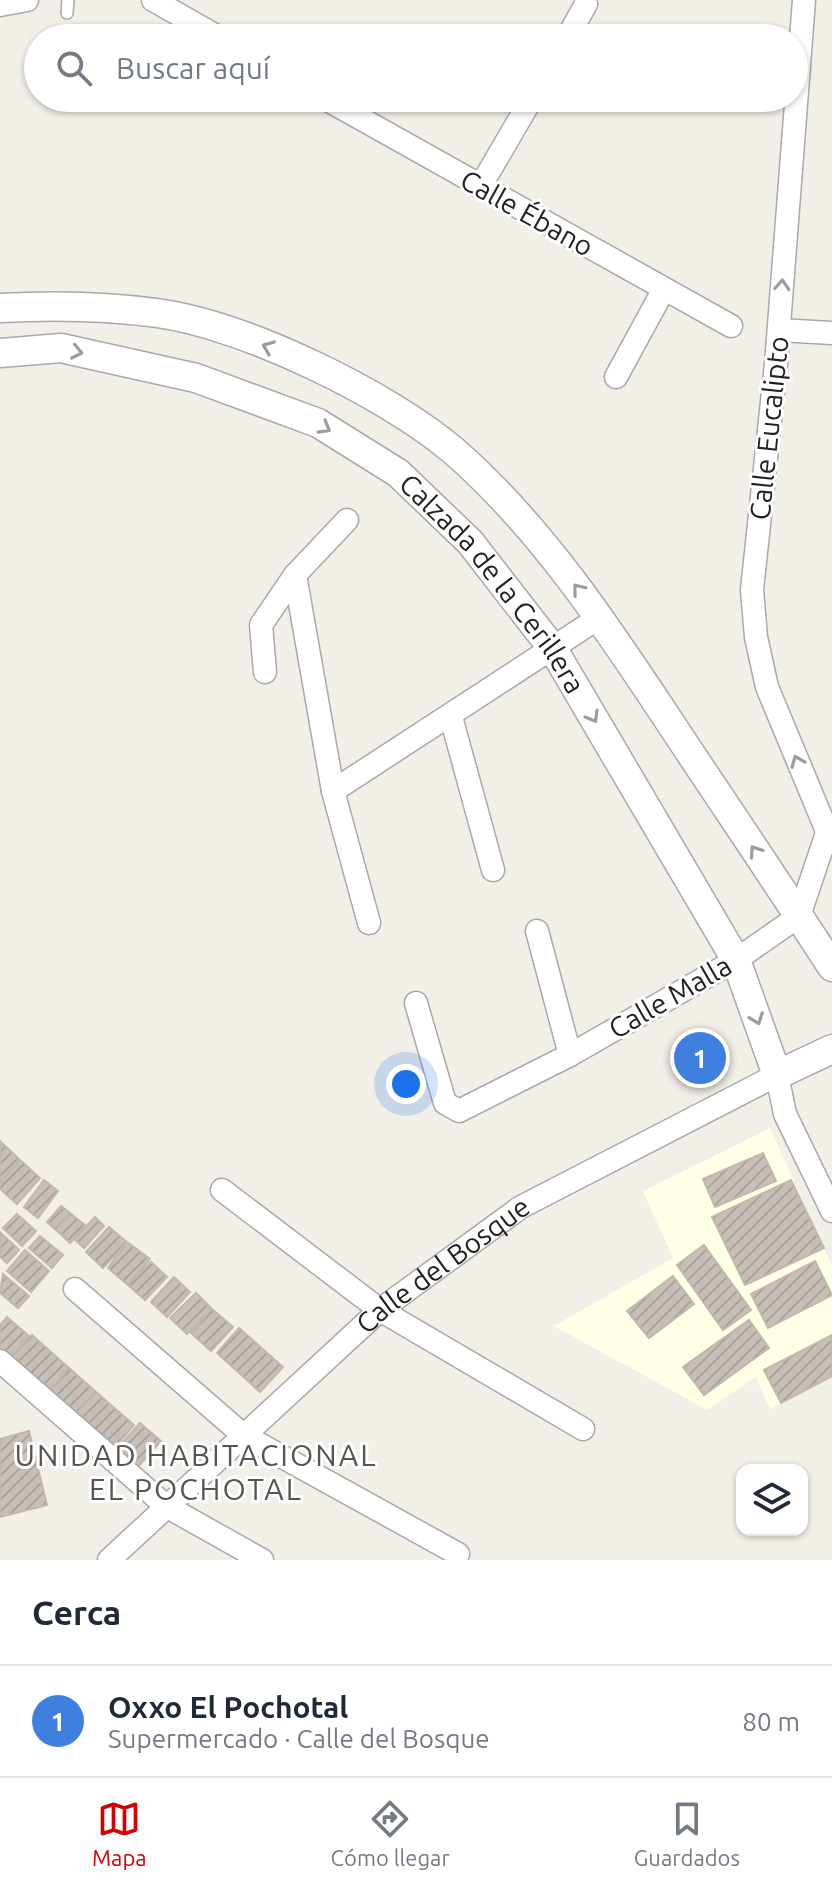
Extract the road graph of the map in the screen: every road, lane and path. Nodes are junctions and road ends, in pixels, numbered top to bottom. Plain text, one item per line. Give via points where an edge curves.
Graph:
1 (27, 0) edge
2 (68, 0) edge
3 (153, 0) edge
4 (804, 0) edge
5 (586, 4) dead end
6 (0, 5) edge
7 (67, 13) dead end
8 (195, 24) edge
9 (575, 24) edge
10 (802, 24) edge
11 (349, 112) edge
12 (524, 112) edge
13 (796, 112) edge
14 (480, 187) junction
15 (664, 289) junction
16 (0, 308) edge
17 (731, 326) dead end
18 (779, 330) junction
19 (832, 333) edge
20 (0, 353) edge
21 (616, 377) dead end
22 (347, 520) dead end
23 (295, 575) junction
24 (600, 617) junction
25 (553, 649) junction
26 (265, 672) dead end
27 (451, 717) junction
28 (333, 791) junction
29 (829, 838) edge
30 (493, 870) dead end
31 (799, 916) junction
32 (369, 923) dead end
33 (537, 931) dead end
34 (736, 960) junction
35 (832, 967) edge
36 (416, 1003) dead end
37 (832, 1049) edge
38 (570, 1055) junction
39 (777, 1075) junction
40 (222, 1190) dead end
41 (832, 1211) edge
42 (75, 1289) dead end
43 (380, 1310) junction
44 (0, 1361) edge
45 (583, 1429) dead end
46 (243, 1435) junction
47 (166, 1506) junction
48 (458, 1554) dead end
49 (109, 1560) edge
50 (262, 1560) edge

1 - 6 street
2 - 7 lane
3 - 8 street
10 -> 4 street, Calle Eucalipto
5 - 9 street
11 - 14 street, Calle Ébano
12 - 14 street
18 -> 13 street, Calle Eucalipto
14 - 15 street, Calle Ébano
15 - 17 street, Calle Ébano
15 - 21 street
24 -> 16 street, Calzada de la Cerillera via 514,509 453,450 361,389 226,330 158,313 58,305
18 - 19 street
29 -> 18 street, Calle Eucalipto via 767,687 756,637 752,590
20 -> 25 street, Calzada de la Cerillera via 61,348 181,375 318,423 398,473 470,542
22 - 23 street
23 - 26 street via 261,625
23 - 28 street
24 - 25 street
31 -> 24 street, Calzada de la Cerillera
25 - 27 street
25 -> 34 street, Calzada de la Cerillera
27 - 28 street
27 - 30 street
28 - 32 street
29 - 31 street
31 - 34 street, Calle Malla
31 - 35 street, Calzada de la Cerillera
33 - 38 street
34 - 38 street, Calle Malla
34 -> 39 street, Calzada de la Cerillera
36 - 38 street, Calle Malla via 445,1103 459,1111
37 - 39 street, Calle del Bosque
39 - 41 street via 785,1114
39 - 43 street, Calle del Bosque via 521,1207
40 - 43 street
42 - 46 street
43 - 45 street
43 - 46 street, Calle del Bosque
44 - 47 street
46 - 47 street, Calle del Bosque
46 - 48 street
47 - 49 street, Calle del Bosque
47 - 50 street

